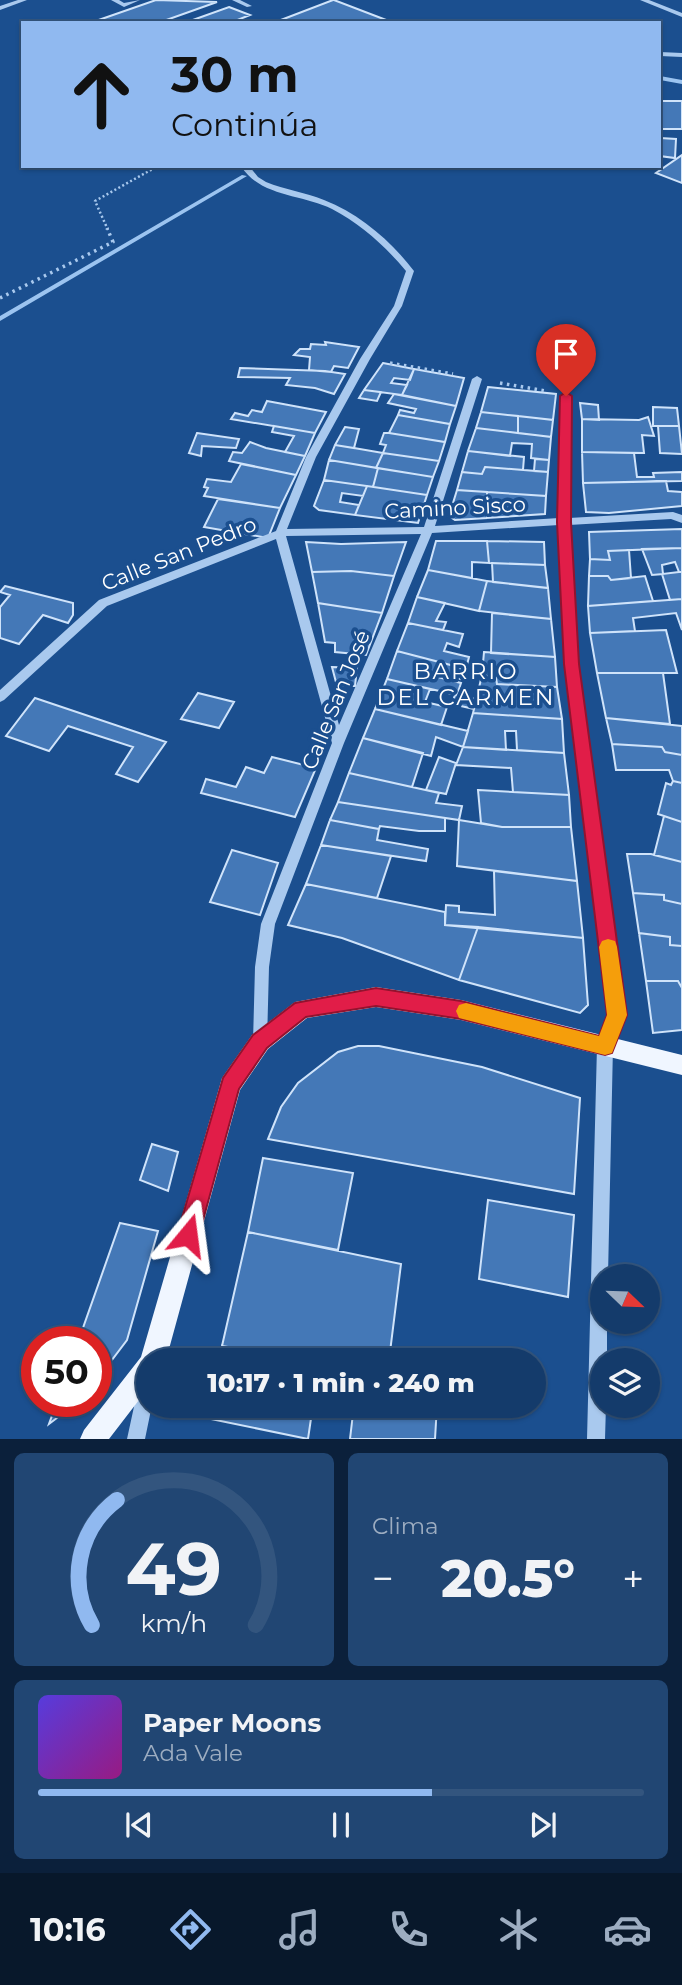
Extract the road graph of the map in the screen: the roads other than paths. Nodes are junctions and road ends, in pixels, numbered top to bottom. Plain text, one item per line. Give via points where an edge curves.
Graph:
1 (24, 0) edge
2 (114, 0) edge
3 (138, 0) edge
4 (235, 0) edge
5 (643, 0) edge
6 (249, 6) dead end
7 (0, 8) edge
8 (682, 15) edge
9 (661, 54) edge
10 (682, 55) edge
11 (246, 168) edge
12 (477, 379) road end
13 (566, 396) road end
14 (678, 518) edge
15 (564, 522) junction
16 (428, 530) junction
17 (281, 533) junction
18 (0, 697) edge
19 (338, 743) junction
20 (260, 1042) junction
21 (605, 1046) junction
22 (682, 1065) edge
23 (156, 1348) edge
24 (136, 1383) edge
25 (141, 1418) edge
26 (93, 1439) edge
27 (136, 1439) edge
28 (596, 1439) edge

1 - 7 street
2 - 3 street via 124,5
4 - 6 street
5 - 8 street
9 - 10 street
11 - 17 street via 254,178 344,213 395,252 410,271 398,306 311,457
12 - 16 street, Calle San José
13 - 15 street
14 - 15 street, Camino Sisco
15 - 16 street, Camino Sisco
15 - 21 street via 572,664 617,1015
16 - 17 street, Camino Sisco
16 - 19 street, Calle San José
17 - 18 street, Calle San Pedro via 103,603
17 - 19 street
19 - 20 street, Calle San José via 268,924
20 - 21 main road via 302,1009 376,997 461,1010
20 - 23 main road via 230,1085
21 - 22 main road
21 - 28 street
24 - 26 main road
25 - 27 street

